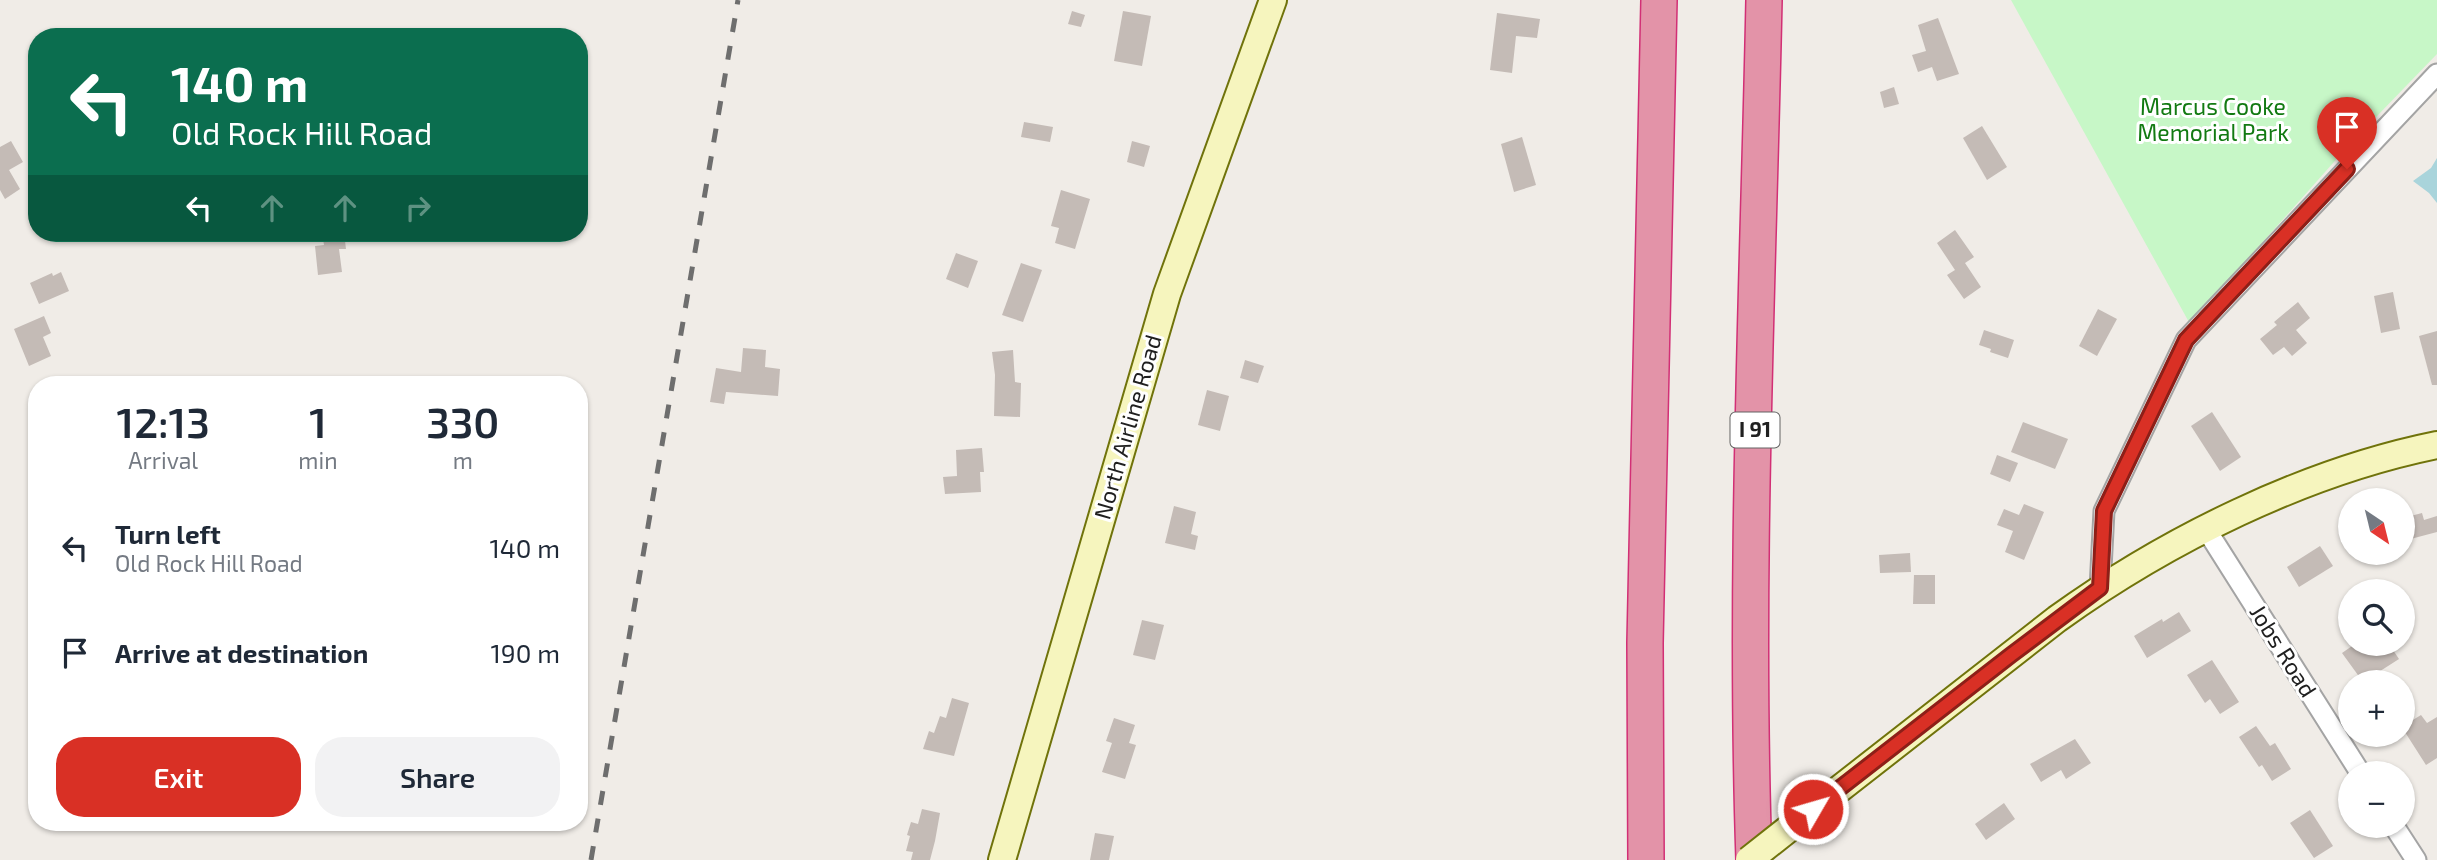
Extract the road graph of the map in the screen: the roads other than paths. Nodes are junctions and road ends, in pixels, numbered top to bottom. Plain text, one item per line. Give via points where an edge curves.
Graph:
1 (1659, 0) edge
2 (1764, 0) edge
3 (1267, 2) edge
4 (2437, 74) edge
5 (2437, 445) edge
6 (2206, 529) junction
7 (2100, 588) junction
8 (2353, 761) edge
9 (2402, 838) edge
10 (1002, 860) edge
11 (1646, 860) edge
12 (1749, 860) edge
13 (1754, 860) edge
14 (2416, 860) edge

1 - 11 highway via 1645,643
2 - 13 highway, I 91 via 1751,611
3 - 10 main road, North Airline Road via 1167,294
4 - 7 street via 2186,340 2104,511
5 - 6 main road via 2356,466
6 - 7 main road
6 - 8 street, Jobs Road
7 - 12 main road, bridge
9 - 14 street

